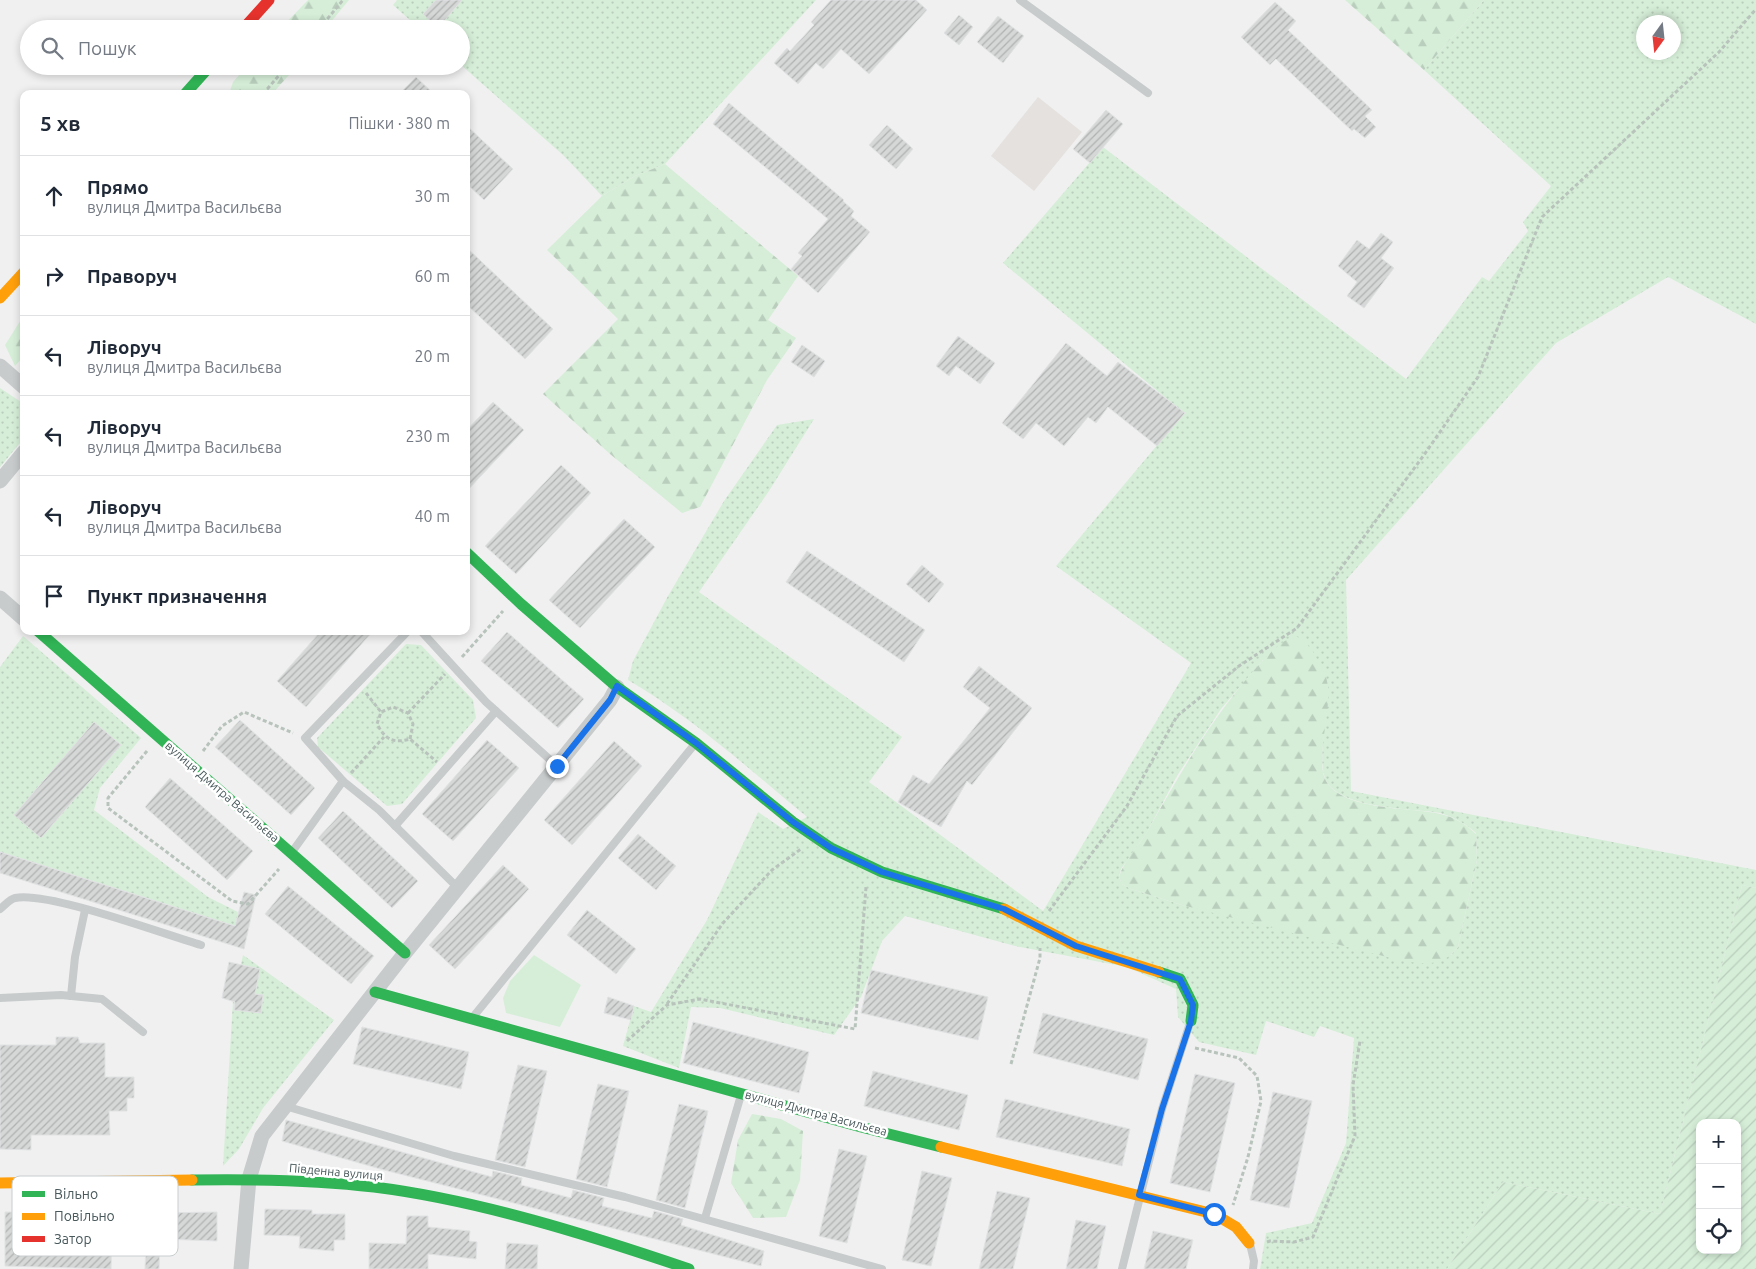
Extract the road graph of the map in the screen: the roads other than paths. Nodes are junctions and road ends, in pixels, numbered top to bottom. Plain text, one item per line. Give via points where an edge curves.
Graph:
1 (269, 0) edge
2 (1020, 0) edge
3 (251, 20) edge
4 (202, 75) edge
5 (189, 90) edge
6 (1148, 93) dead end
7 (20, 276) edge
8 (0, 298) edge
9 (0, 366) edge
10 (20, 384) edge
11 (20, 457) edge
12 (0, 482) edge
13 (470, 556) edge
14 (0, 598) edge
15 (20, 615) edge
16 (43, 635) edge
17 (404, 635) edge
18 (425, 635) edge
19 (617, 686) junction
20 (496, 710) junction
21 (696, 743) junction
22 (557, 766) junction
23 (343, 781) junction
24 (395, 826) junction
25 (292, 853) junction
26 (458, 888) junction
27 (0, 909) edge
28 (85, 910) junction
29 (200, 945) dead end
30 (405, 953) junction
31 (374, 992) junction
32 (71, 996) junction
33 (0, 998) edge
34 (472, 1019) junction
35 (1191, 1021) joint
36 (143, 1032) dead end
37 (742, 1094) junction
38 (285, 1106) junction
39 (250, 1179) junction
40 (178, 1180) edge
41 (1139, 1195) junction
42 (705, 1218) junction
43 (1251, 1248) joint
44 (240, 1269) edge
45 (688, 1269) edge
46 (882, 1269) edge
47 (1122, 1269) edge
48 (1253, 1269) edge

1 - 3 street
2 - 6 lane
4 - 5 street
7 - 8 street
9 - 10 street
11 - 12 street
13 - 19 street
14 - 15 street
16 - 25 street, вулиця Дмитра Васильєва
17 - 23 lane via 305,738
18 - 20 lane
19 - 21 street
19 - 22 street via 610,700
20 - 22 lane
20 - 24 lane
21 - 34 lane
21 - 35 street via 793,822 867,865 1004,909 1076,946 1180,979 1193,1005
22 - 26 street
23 - 24 lane
23 - 25 lane
24 - 26 lane
25 - 30 street, вулиця Дмитра Васильєва
26 - 30 street
27 - 28 lane via 14,898 38,898
28 - 29 lane
28 - 32 lane
30 - 31 street
31 - 34 street, вулиця Дмитра Васильєва
31 - 38 street
32 - 33 lane
32 - 36 lane via 102,999
34 - 37 street, вулиця Дмитра Васильєва
35 - 41 lane via 1162,1109
37 - 41 street, вулиця Дмитра Васильєва
37 - 42 lane
38 - 39 street via 262,1136
38 - 42 lane via 454,1156
39 - 40 street, Південна вулиця
39 - 44 street
39 - 45 street, Південна вулиця via 374,1187 480,1207 630,1249
41 - 43 street, вулиця Дмитра Васильєва via 1214,1214 1236,1227
41 - 47 lane
42 - 46 lane
43 - 48 lane

